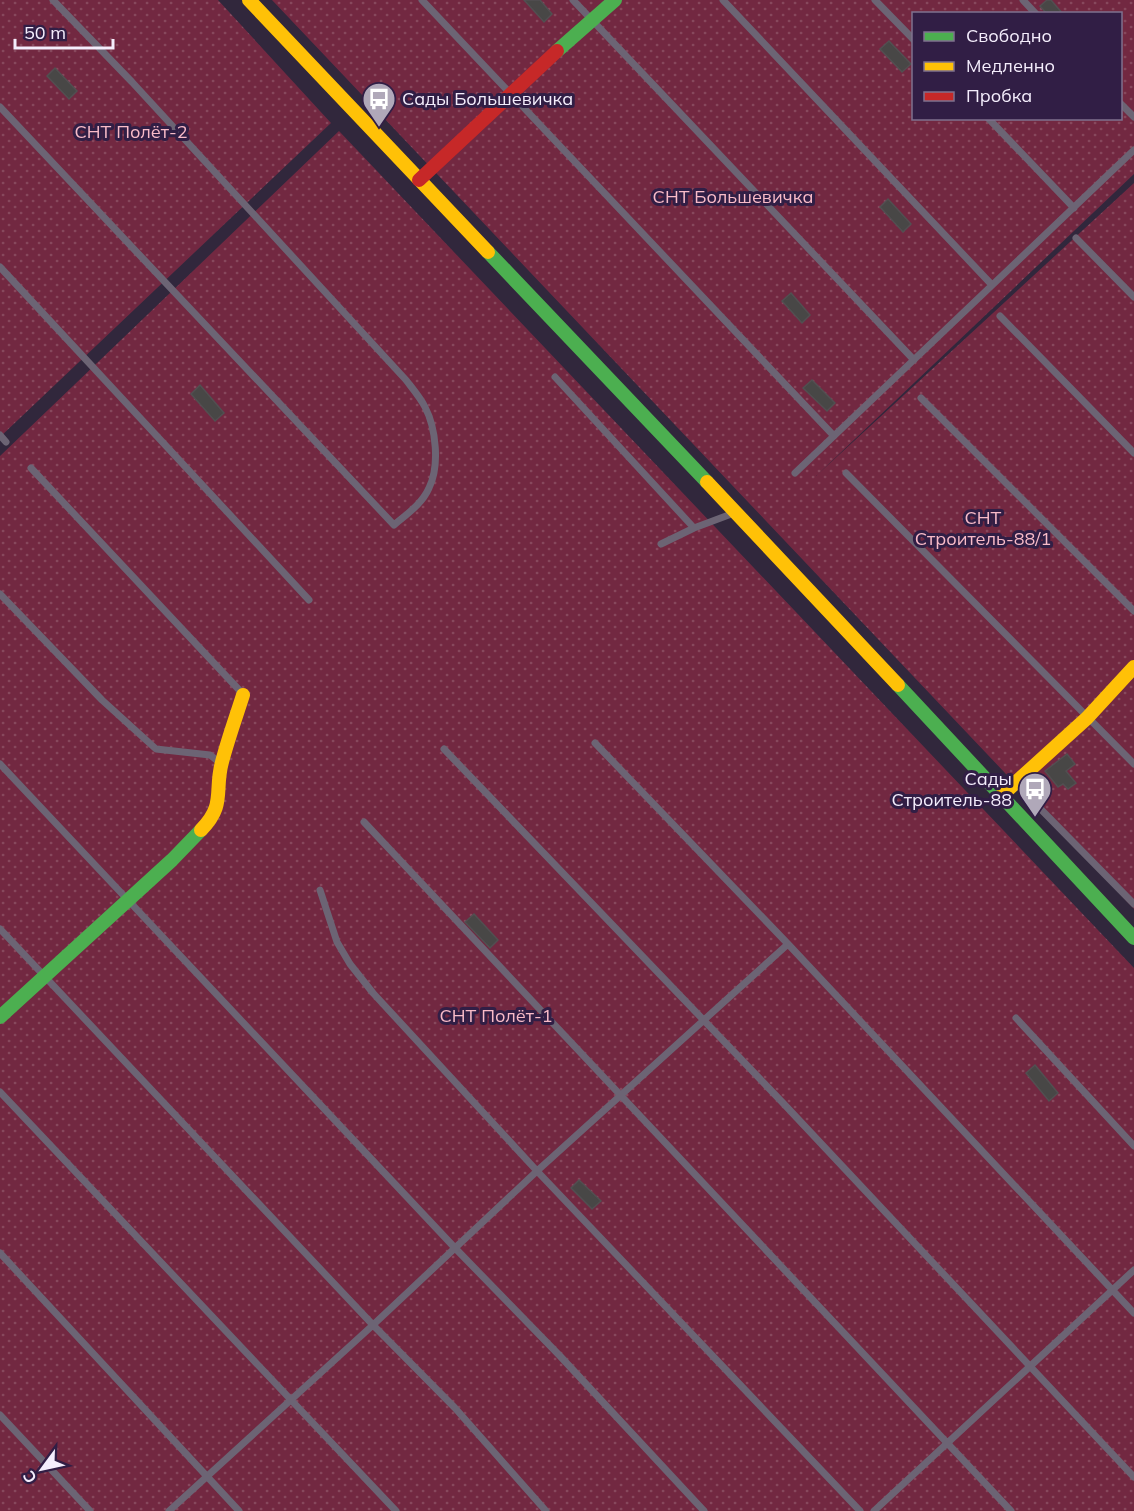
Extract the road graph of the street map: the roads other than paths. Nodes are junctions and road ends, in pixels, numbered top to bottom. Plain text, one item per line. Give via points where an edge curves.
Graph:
1 (53, 0) edge
2 (249, 0) edge
3 (422, 0) edge
4 (573, 0) edge
5 (615, 0) edge
6 (723, 0) edge
7 (875, 0) edge
8 (1023, 0) edge
9 (1034, 12) edge
10 (592, 21) junction
11 (912, 38) edge
12 (511, 95) junction
13 (1122, 105) edge
14 (0, 107) edge
15 (1134, 117) edge
16 (990, 120) edge
17 (1134, 150) edge
18 (419, 180) junction
19 (1074, 208) junction
20 (1076, 238) dead end
21 (0, 267) edge
22 (992, 285) junction
23 (1134, 297) edge
24 (1000, 315) dead end
25 (914, 360) junction
26 (555, 377) dead end
27 (921, 398) dead end
28 (0, 435) edge
29 (834, 436) junction
30 (6, 442) dead end
31 (1134, 453) edge
32 (31, 468) dead end
33 (795, 473) dead end
34 (846, 473) dead end
35 (736, 512) junction
36 (694, 528) junction
37 (661, 544) dead end
38 (0, 594) edge
39 (309, 600) dead end
40 (1134, 611) edge
41 (1134, 667) edge
42 (243, 695) joint
43 (1087, 718) junction
44 (595, 743) dead end
45 (444, 748) dead end
46 (0, 764) edge
47 (221, 764) junction
48 (1134, 764) edge
49 (1016, 784) junction
50 (1002, 795) junction
51 (364, 822) dead end
52 (320, 890) dead end
53 (126, 901) junction
54 (1134, 904) edge
55 (0, 929) edge
56 (1134, 938) edge
57 (788, 944) junction
58 (44, 976) junction
59 (0, 1017) edge
60 (1016, 1018) dead end
61 (702, 1020) junction
62 (0, 1092) edge
63 (619, 1096) junction
64 (1134, 1146) edge
65 (537, 1171) junction
66 (455, 1248) junction
67 (0, 1253) edge
68 (1134, 1270) edge
69 (1112, 1290) junction
70 (1134, 1313) edge
71 (373, 1325) junction
72 (1029, 1366) junction
73 (290, 1400) junction
74 (0, 1415) edge
75 (947, 1443) junction
76 (207, 1476) junction
77 (1134, 1477) edge
78 (90, 1511) edge
79 (169, 1511) edge
80 (239, 1511) edge
81 (396, 1511) edge
82 (546, 1511) edge
83 (704, 1511) edge
84 (860, 1511) edge
85 (874, 1511) edge
86 (1011, 1511) edge

1 - 14 lane via 406,380 425,406 434,442 435,468 430,488 418,505 394,525
2 - 18 street
3 - 12 lane
4 - 10 lane
5 - 10 street
6 - 22 lane
7 - 11 lane
8 - 9 lane
10 - 12 street
10 - 25 lane
12 - 18 street
12 - 29 lane
13 - 15 lane
16 - 19 lane
17 - 19 lane
18 - 35 street
19 - 22 lane
20 - 23 lane
21 - 39 lane
22 - 25 lane
24 - 31 lane
25 - 29 lane
26 - 36 lane
27 - 40 lane
28 - 30 lane
29 - 33 lane
32 - 42 lane
34 - 43 lane
35 - 36 lane
35 - 50 street
36 - 37 lane
38 - 47 lane via 102,700 156,749 210,755
41 - 43 street
42 - 47 street
43 - 48 lane
43 - 49 street
44 - 57 lane
45 - 61 lane
46 - 53 lane
47 - 53 street via 217,809 211,820
49 - 50 street
49 - 54 lane
50 - 56 street
51 - 63 lane
52 - 65 lane via 337,942 350,964
53 - 58 street
53 - 66 lane
55 - 58 lane
57 - 61 lane
57 - 69 lane
58 - 59 street
58 - 71 lane
60 - 64 lane
61 - 63 lane
61 - 72 lane
62 - 73 lane
63 - 65 lane
63 - 75 lane
65 - 66 lane
65 - 84 lane
66 - 71 lane
66 - 83 lane
67 - 76 lane
68 - 69 lane
69 - 70 lane
69 - 72 lane
71 - 73 lane
71 - 82 lane via 455,1408
72 - 75 lane
72 - 77 lane
73 - 76 lane
73 - 81 lane
74 - 78 lane
75 - 85 lane
75 - 86 lane
76 - 79 lane
76 - 80 lane

